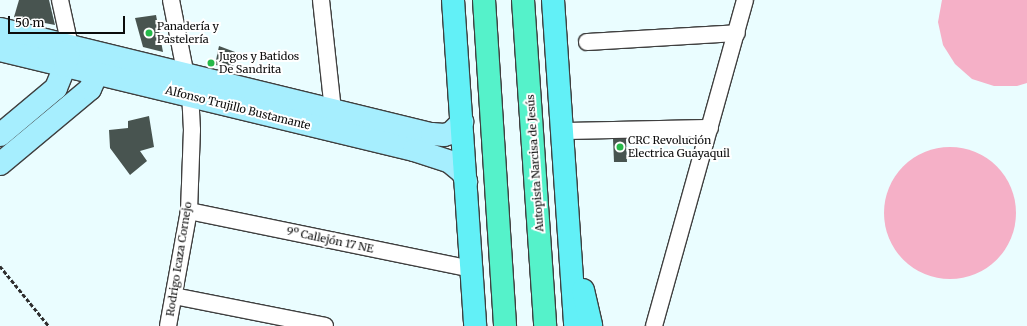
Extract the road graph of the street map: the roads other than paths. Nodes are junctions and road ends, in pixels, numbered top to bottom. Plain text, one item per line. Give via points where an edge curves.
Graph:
1 (60, 0) edge
2 (171, 0) edge
3 (321, 0) edge
4 (453, 0) edge
5 (484, 0) edge
6 (524, 0) edge
7 (553, 0) edge
8 (745, 0) edge
9 (0, 30) edge
10 (737, 33) junction
11 (587, 42) dead end
12 (0, 50) edge
13 (68, 56) junction
14 (97, 73) junction
15 (186, 74) junction
16 (190, 96) junction
17 (333, 110) junction
18 (462, 122) junction
19 (710, 128) junction
20 (563, 131) junction
21 (0, 135) edge
22 (0, 164) edge
23 (466, 181) junction
24 (190, 211) junction
25 (569, 234) junction
26 (471, 269) junction
27 (174, 296) junction
28 (168, 326) edge
29 (326, 326) edge
30 (475, 326) edge
31 (505, 326) edge
32 (545, 326) edge
33 (575, 326) edge
34 (591, 326) edge
35 (654, 326) edge

1 - 13 street
2 - 15 street, Rodrigo Icaza Cornejo
3 - 17 street
4 - 18 main road
5 - 31 highway
6 - 32 highway, Autopista Narcisa de Jesús
7 - 20 main road
8 - 10 street
9 - 13 street, Alfonso Trujillo Bustamante
10 - 11 street
10 - 19 street
12 - 13 street, Alfonso Trujillo Bustamante
13 - 14 street, Alfonso Trujillo Bustamante
13 - 15 street, Alfonso Trujillo Bustamante
13 - 21 street via 56,88
14 - 16 street, Alfonso Trujillo Bustamante
14 - 22 street via 90,89
15 - 16 street, Rodrigo Icaza Cornejo
15 - 17 street, Alfonso Trujillo Bustamante
16 - 23 street, Alfonso Trujillo Bustamante via 414,150 450,162 463,173
16 - 24 street, Rodrigo Icaza Cornejo
17 - 18 street, Alfonso Trujillo Bustamante via 432,134 452,133
18 - 23 main road
19 - 20 street
19 - 35 street
20 - 25 main road
23 - 26 main road
24 - 26 street, 9º Callejón 17 NE
24 - 27 street, Rodrigo Icaza Cornejo
25 - 33 main road
25 - 34 main road
26 - 30 main road
27 - 28 street, Rodrigo Icaza Cornejo
27 - 29 street

